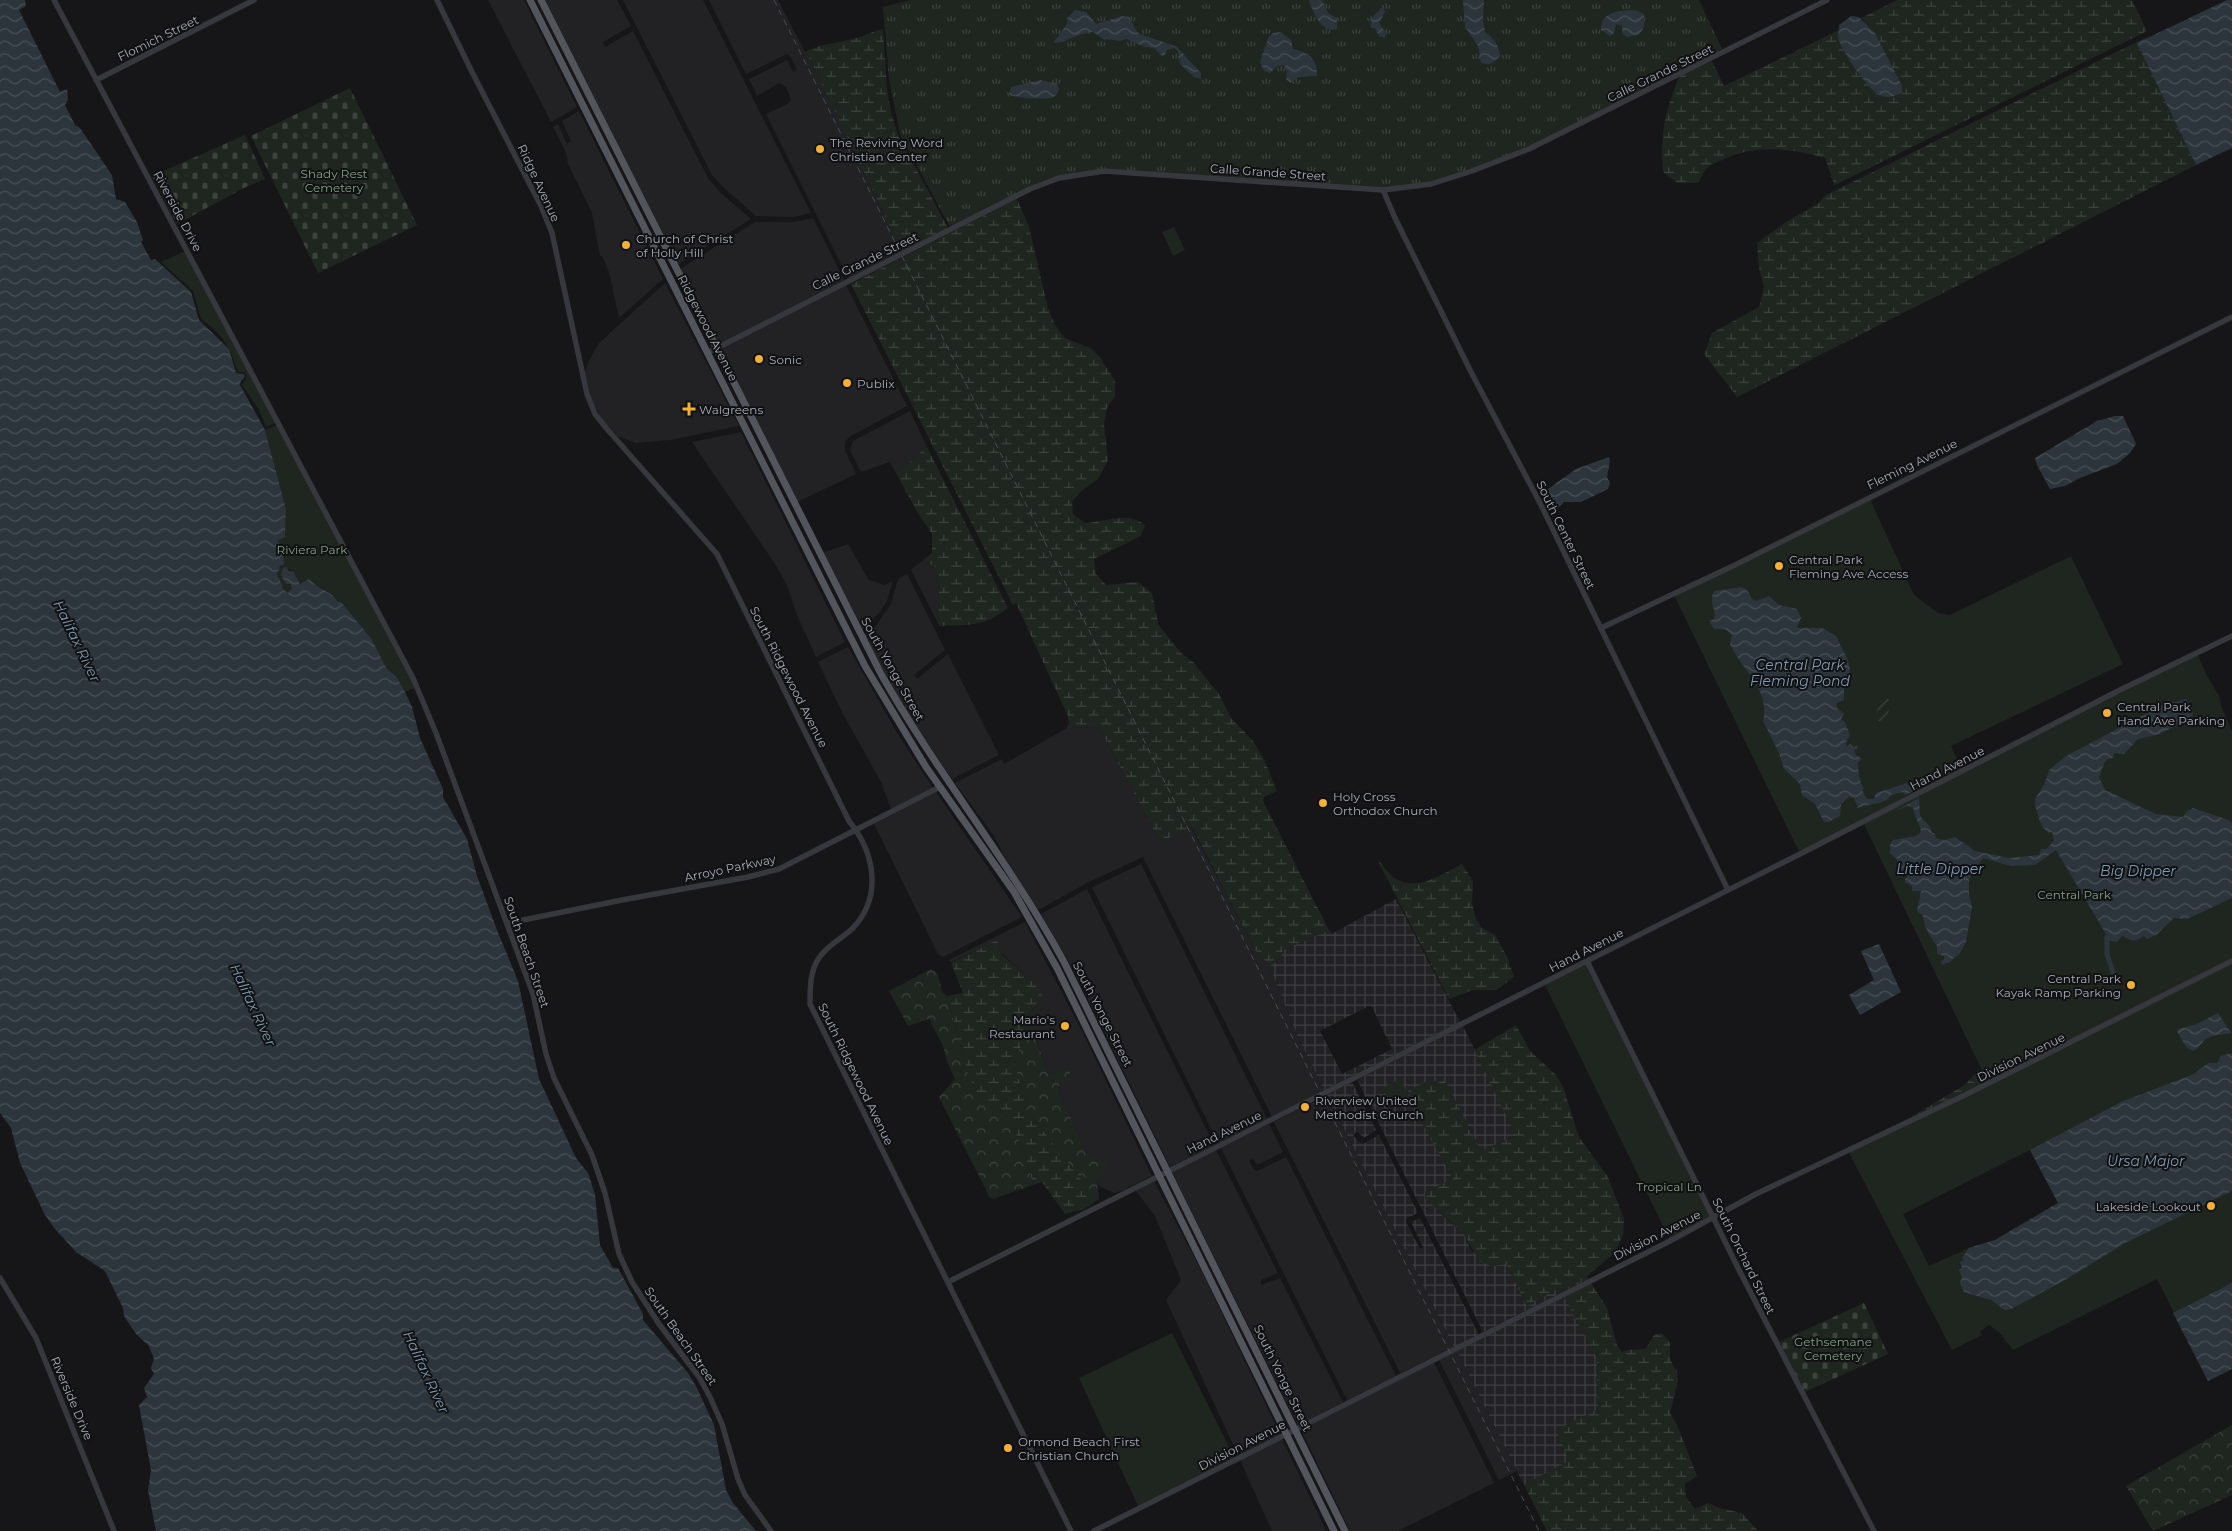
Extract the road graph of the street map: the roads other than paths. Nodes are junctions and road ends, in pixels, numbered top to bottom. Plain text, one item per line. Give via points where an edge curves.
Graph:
1 (54, 0) edge
2 (254, 0) edge
3 (437, 0) edge
4 (530, 0) edge
5 (541, 0) edge
6 (1827, 0) edge
7 (96, 80) junction
8 (1383, 190) junction
9 (2232, 318) edge
10 (716, 348) junction
11 (707, 352) junction
12 (616, 439) joint
13 (780, 497) junction
14 (794, 504) junction
15 (806, 528) joint
16 (798, 533) joint
17 (339, 537) joint
18 (1601, 628) junction
19 (2232, 636) edge
20 (932, 776) junction
21 (949, 784) junction
22 (940, 787) junction
23 (956, 794) junction
24 (856, 830) junction
25 (1728, 890) junction
26 (508, 923) junction
27 (1587, 961) junction
28 (2232, 961) edge
29 (1095, 1044) junction
30 (1119, 1072) junction
31 (1168, 1171) junction
32 (1160, 1175) junction
33 (1713, 1218) junction
34 (0, 1278) edge
35 (948, 1282) junction
36 (1219, 1296) junction
37 (1233, 1302) junction
38 (1295, 1429) junction
39 (1287, 1433) junction
40 (114, 1531) edge
41 (771, 1531) edge
42 (1071, 1531) edge
43 (1094, 1531) edge
44 (1334, 1531) edge
45 (1344, 1531) edge
46 (1874, 1531) edge

1 - 7 street, Riverside Drive
2 - 7 street, Flomich Street
3 - 12 street, Ridge Avenue via 541,206 552,234 587,394 595,414
4 - 11 main road, Ridgewood Avenue
5 - 10 main road, Ridgewood Avenue
6 - 8 street, Calle Grande Street via 1529,149 1431,184
7 - 17 street, Riverside Drive
8 - 10 street, Calle Grande Street via 1124,171 1059,178 1030,189
8 - 18 street, South Center Street via 1466,363
9 - 18 street, Fleming Avenue
10 - 11 street, Calle Grande Street
10 - 14 main road, Ridgewood Avenue
11 - 13 main road, Ridgewood Avenue
12 - 24 street, South Ridgewood Avenue via 716,554
13 - 14 main road
13 - 16 main road, Ridgewood Avenue
14 - 15 main road, Ridgewood Avenue
15 - 21 main road, South Yonge Street via 881,674
16 - 20 main road, South Yonge Street via 876,685
17 - 26 street, South Beach Street via 413,678
18 - 25 street, South Center Street
19 - 25 street, Hand Avenue
20 - 21 main road
20 - 22 main road, South Yonge Street
21 - 23 main road, South Yonge Street
22 - 23 main road
22 - 24 street, Arroyo Parkway
22 - 29 main road, South Yonge Street via 1029,917
23 - 30 main road, South Yonge Street via 1009,868 1050,935
24 - 26 street, Arroyo Parkway via 779,870
24 - 35 street, South Ridgewood Avenue via 870,860 873,878 868,908 861,919 822,954 810,984 810,1004
25 - 27 street, Hand Avenue
26 - 41 street, South Beach Street via 533,994 554,1078 595,1163 619,1254 632,1282 710,1397 745,1495
27 - 31 street, Hand Avenue
27 - 33 street, South Orchard Street
28 - 33 street, Division Avenue via 1965,1095 1788,1178
29 - 30 main road via 1102,1045
29 - 32 main road, South Yonge Street
30 - 31 main road, South Yonge Street
31 - 32 street, Hand Avenue
31 - 37 main road, South Yonge Street
32 - 35 street, Hand Avenue
32 - 36 main road, South Yonge Street
33 - 38 street, Division Avenue
33 - 46 street, South Orchard Street
34 - 40 street, Riverside Drive via 36,1338
35 - 42 street, South Ridgewood Avenue
36 - 37 main road
36 - 39 main road, South Yonge Street
37 - 38 main road, South Yonge Street
38 - 39 street, Division Avenue
38 - 45 main road, South Yonge Street
39 - 43 street, Division Avenue
39 - 44 main road, South Yonge Street

